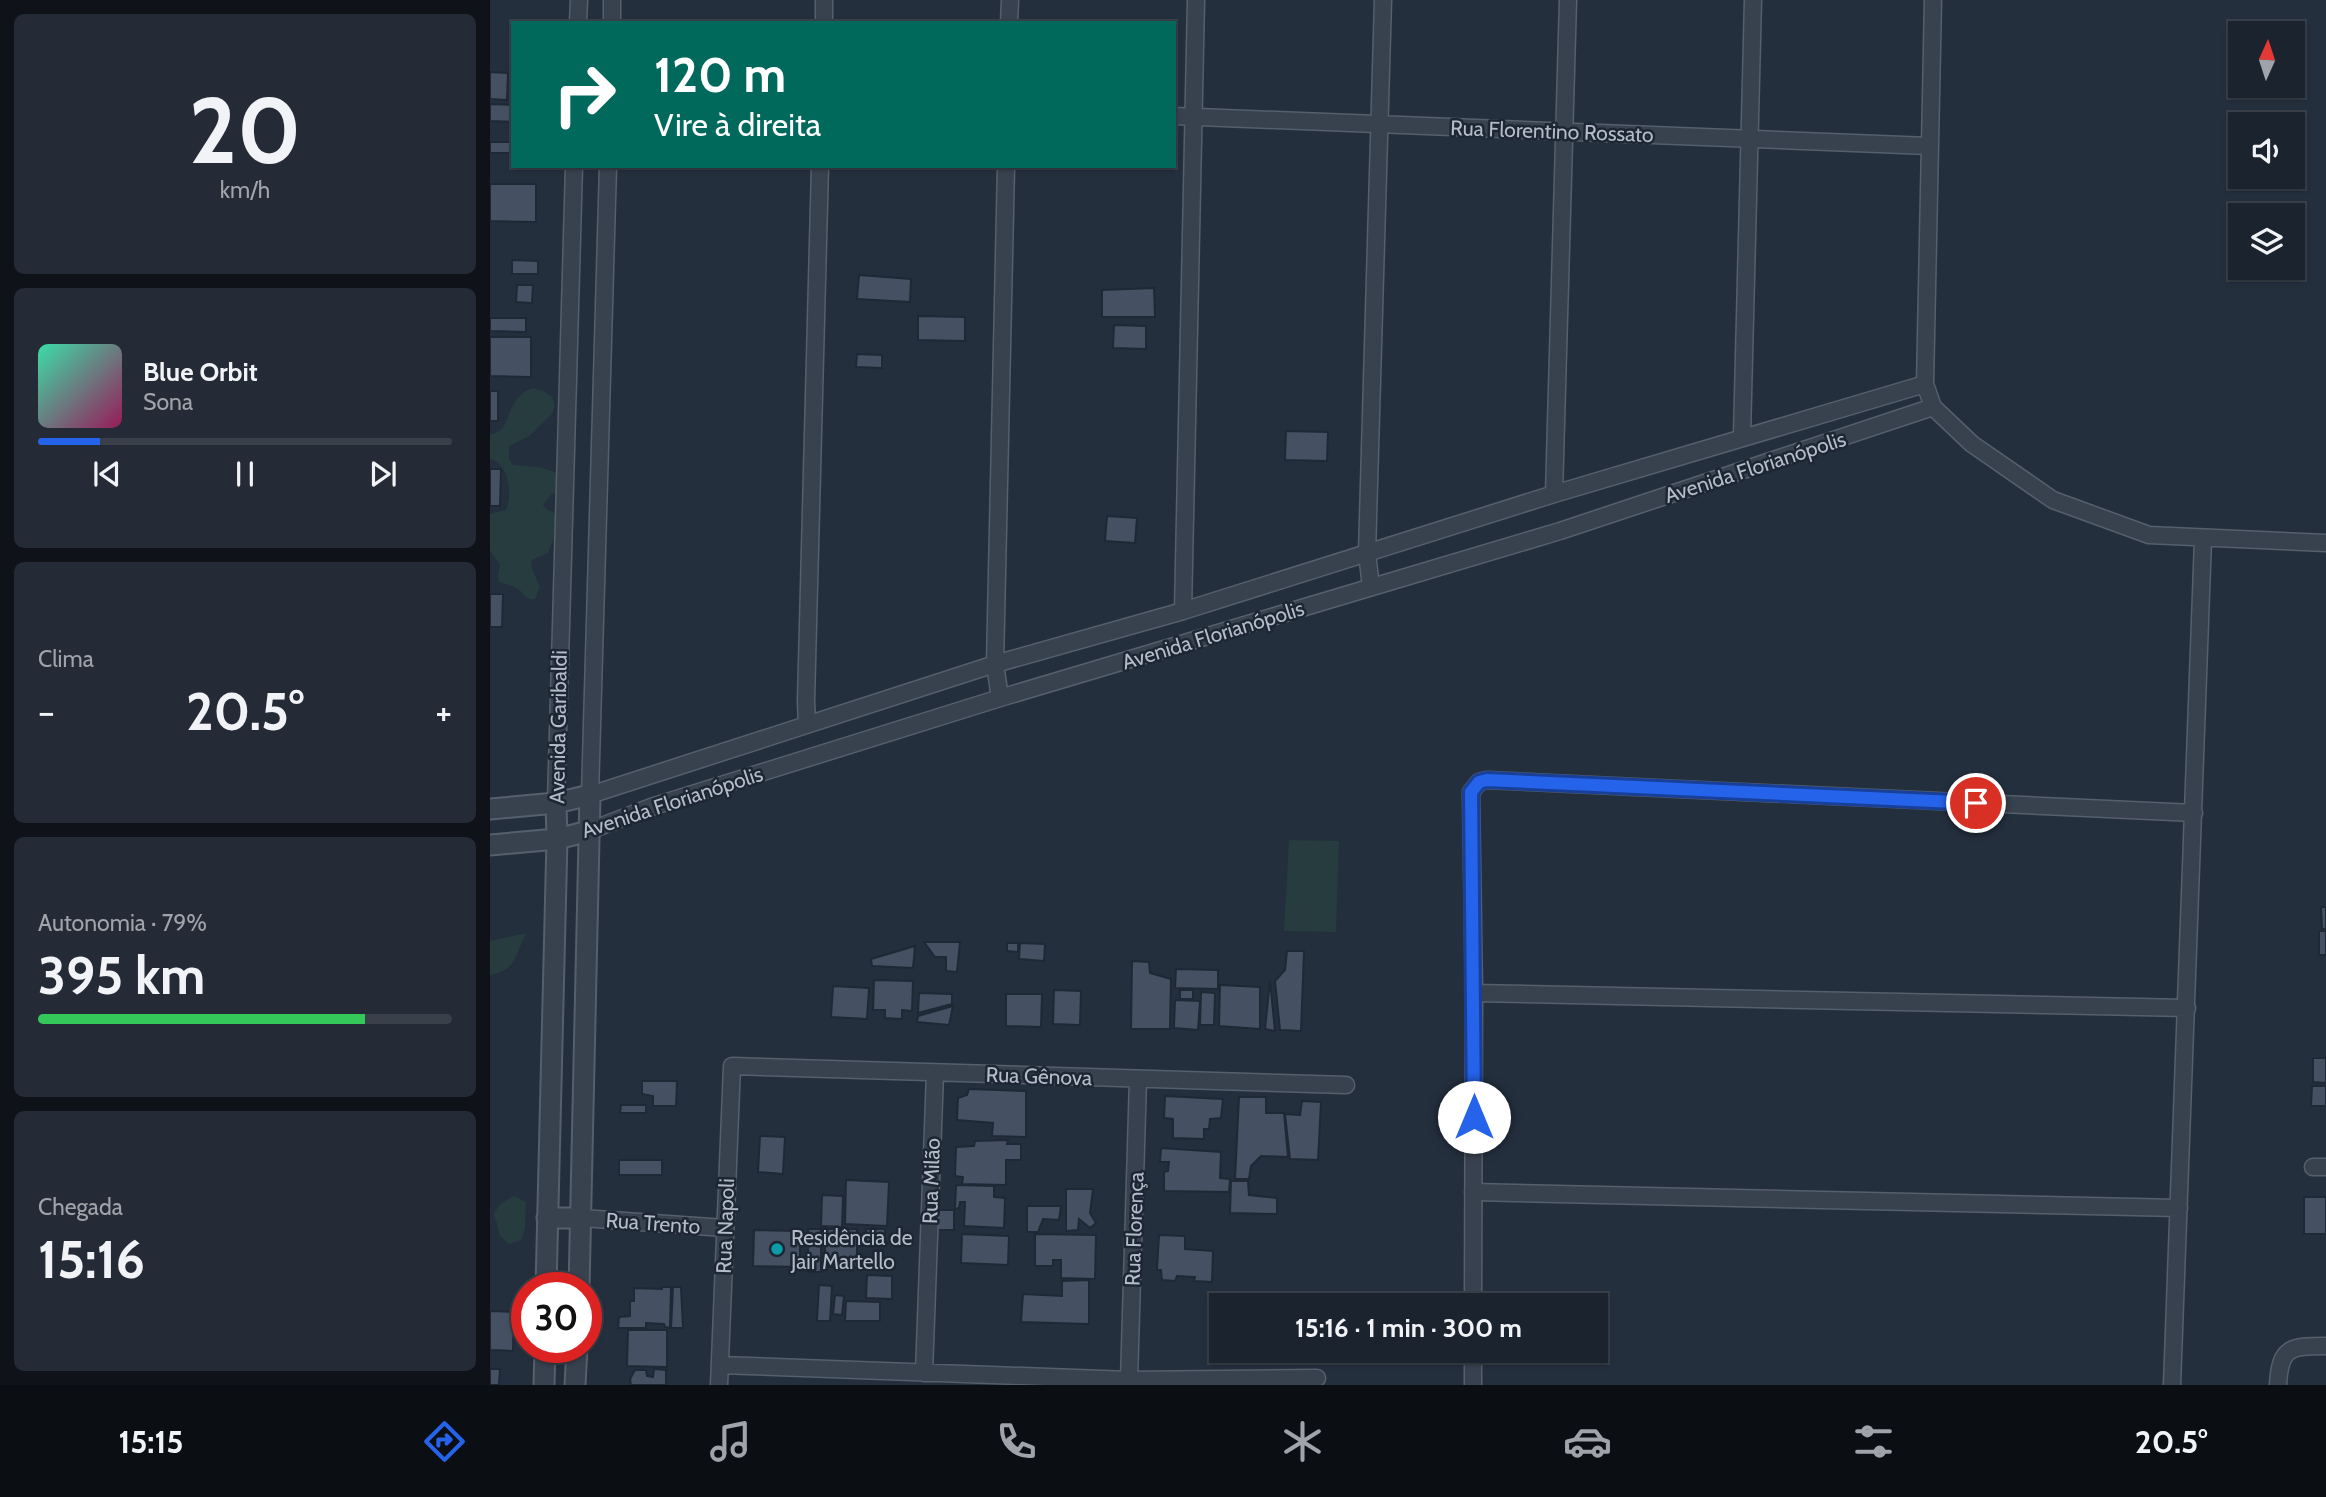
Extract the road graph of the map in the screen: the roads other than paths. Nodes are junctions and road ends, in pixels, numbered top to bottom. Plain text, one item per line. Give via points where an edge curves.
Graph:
1 (579, 0) edge
2 (612, 0) edge
3 (824, 0) edge
4 (1010, 0) edge
5 (1196, 0) edge
6 (1383, 0) edge
7 (1568, 0) edge
8 (1753, 0) edge
9 (1933, 0) edge
10 (578, 21) edge
11 (612, 21) edge
12 (824, 21) edge
13 (1009, 21) edge
14 (1176, 116) edge
15 (1194, 117) junction
16 (1380, 124) junction
17 (1564, 132) junction
18 (1750, 139) junction
19 (1929, 146) junction
20 (574, 168) edge
21 (608, 168) edge
22 (820, 168) edge
23 (1006, 168) edge
24 (1926, 383) junction
25 (1933, 407) junction
26 (1742, 436) junction
27 (1554, 494) junction
28 (2203, 539) junction
29 (2326, 543) edge
30 (1367, 553) junction
31 (1371, 587) junction
32 (1183, 611) junction
33 (995, 664) junction
34 (1000, 698) junction
35 (807, 724) junction
36 (590, 795) junction
37 (556, 803) junction
38 (490, 809) edge
39 (2194, 813) junction
40 (589, 831) junction
41 (557, 839) junction
42 (490, 845) edge
43 (1474, 993) junction
44 (2187, 1008) junction
45 (732, 1066) joint
46 (935, 1073) junction
47 (1138, 1079) junction
48 (1346, 1085) dead end
49 (1473, 1192) junction
50 (2179, 1208) junction
51 (547, 1218) junction
52 (582, 1219) junction
53 (724, 1228) junction
54 (546, 1272) edge
55 (580, 1272) edge
56 (1473, 1293) edge
57 (2326, 1346) edge
58 (545, 1363) edge
59 (576, 1363) edge
60 (1473, 1363) edge
61 (720, 1365) junction
62 (924, 1373) junction
63 (1317, 1378) dead end
64 (1129, 1380) junction
65 (544, 1385) edge
66 (575, 1385) edge
67 (719, 1385) edge
68 (1473, 1385) edge
69 (2172, 1385) edge
70 (2278, 1385) edge

1 - 10 street
2 - 11 street
3 - 12 street
4 - 13 street
5 - 15 street
6 - 16 street
7 - 17 street
8 - 18 street
9 - 19 street
14 - 15 street, Rua Florentino Rossato
15 - 16 street, Rua Florentino Rossato
15 - 32 street
16 - 17 street, Rua Florentino Rossato
16 - 30 street
17 - 18 street, Rua Florentino Rossato
17 - 27 street
18 - 19 street, Rua Florentino Rossato
18 - 26 street
19 - 24 street
20 - 37 street, Avenida Garibaldi
21 - 36 street, Avenida Garibaldi
22 - 35 street
23 - 33 street
24 - 25 street
24 - 26 street, Avenida Florianópolis
25 - 28 street via 1972,444 2053,500 2149,536
25 - 31 street, Avenida Florianópolis via 1560,531
26 - 27 street, Avenida Florianópolis
27 - 30 street, Avenida Florianópolis
28 - 29 street
28 - 39 street
30 - 31 street
30 - 32 street, Avenida Florianópolis
31 - 34 street, Avenida Florianópolis
32 - 33 street, Avenida Florianópolis
33 - 34 street
33 - 35 street, Avenida Florianópolis
34 - 40 street, Avenida Florianópolis via 651,807
35 - 36 street, Avenida Florianópolis
36 - 37 street
36 - 40 street, Avenida Garibaldi
37 - 38 street
37 - 41 street, Avenida Garibaldi
39 - 43 street via 1479,782 1471,792
39 - 44 street
40 - 41 street, Avenida Florianópolis
40 - 52 street, Avenida Garibaldi
41 - 42 street, Avenida Florianópolis
41 - 51 street, Avenida Garibaldi
43 - 44 street
43 - 49 street
44 - 50 street
45 - 46 street, Rua Gênova
45 - 53 street, Rua Napoli
46 - 47 street, Rua Gênova
46 - 62 street, Rua Milão
47 - 48 street, Rua Gênova
47 - 64 street, Rua Florença
49 - 50 street
49 - 56 street
50 - 69 street
51 - 52 street
51 - 54 street, Avenida Garibaldi
52 - 53 street, Rua Trento
52 - 55 street, Avenida Garibaldi
53 - 61 street, Rua Napoli
57 - 70 street via 2288,1351 2279,1365
58 - 65 street
59 - 66 street
60 - 68 street
61 - 62 street
61 - 67 street, Rua Napoli
62 - 64 street
63 - 64 street

